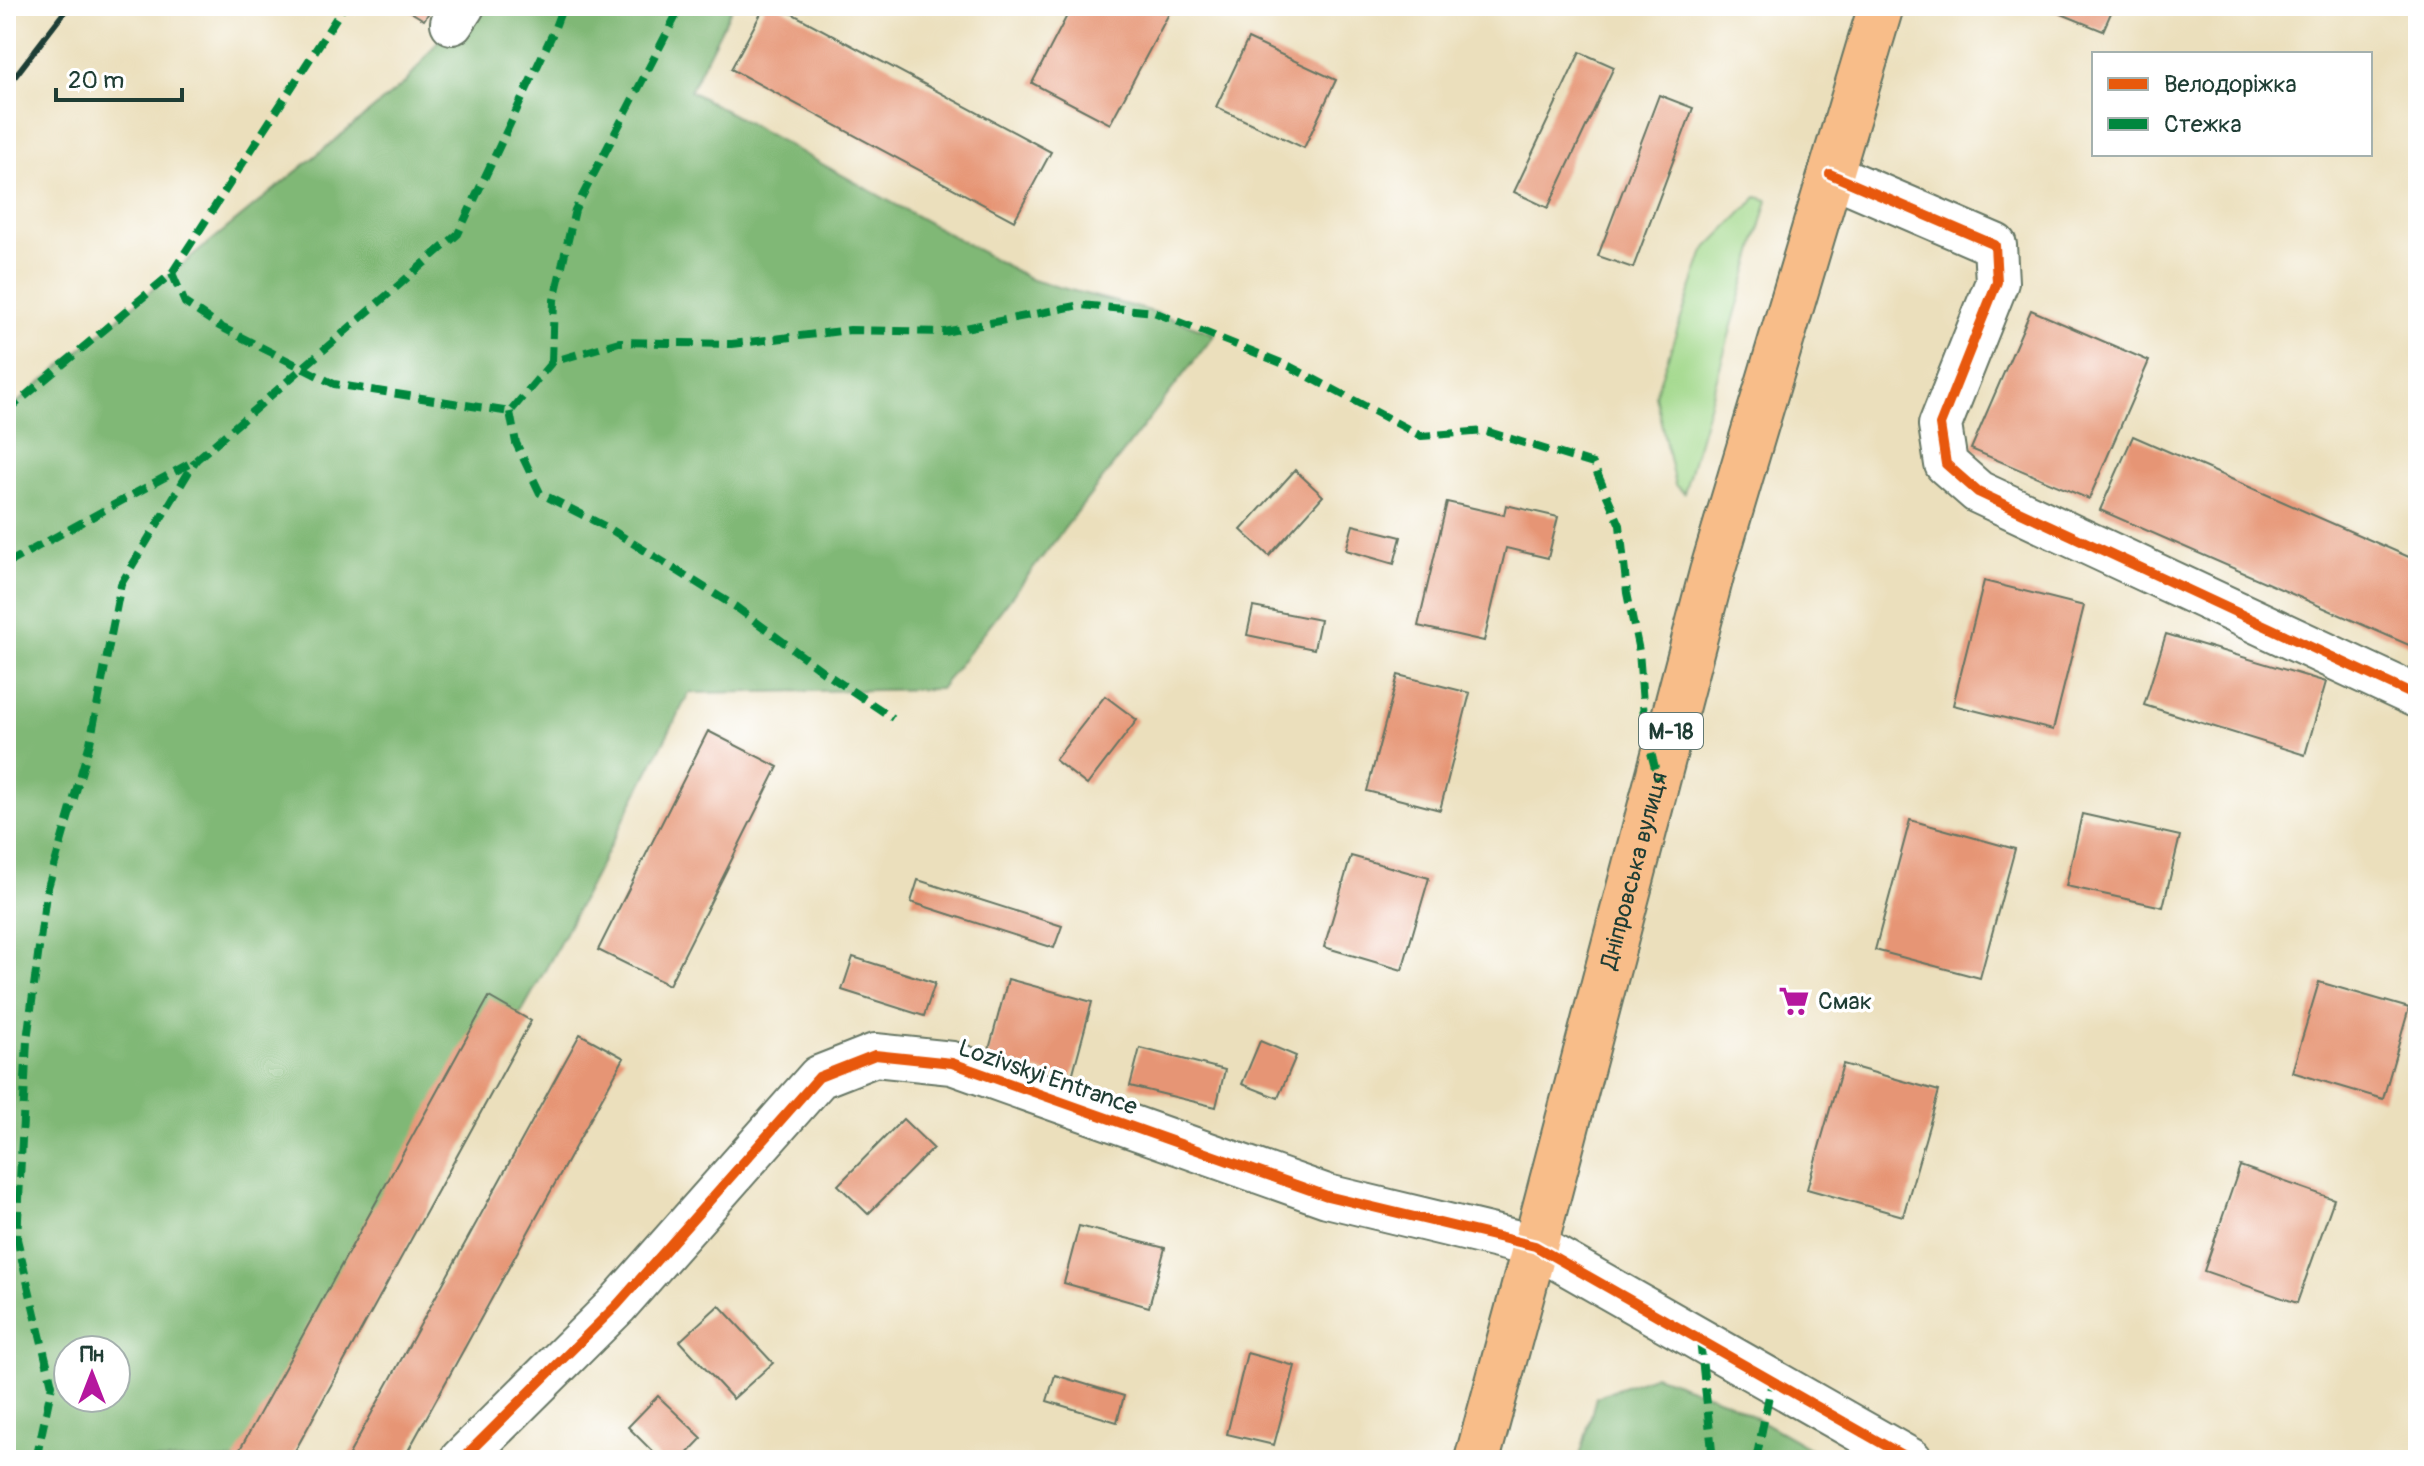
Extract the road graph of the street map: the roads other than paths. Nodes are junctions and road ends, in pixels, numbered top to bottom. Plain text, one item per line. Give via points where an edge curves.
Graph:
1 (1881, 6) edge
2 (1830, 174) junction
3 (2418, 697) edge
4 (1535, 1246) junction
5 (461, 1460) edge
6 (1477, 1460) edge
7 (1911, 1460) edge

1 - 2 highway, Дніпровська вулиця / М-18
2 - 3 street via 1995,245 1997,282 1940,425 1946,464 1978,492
2 - 4 highway, Дніпровська вулиця / М-18 via 1712,572
4 - 5 street, Lozivskyi Entrance via 1327,1196 952,1063 875,1055 819,1077 617,1305
4 - 6 highway, Дніпровська вулиця / М-18
4 - 7 street, Lozivskyi Entrance

